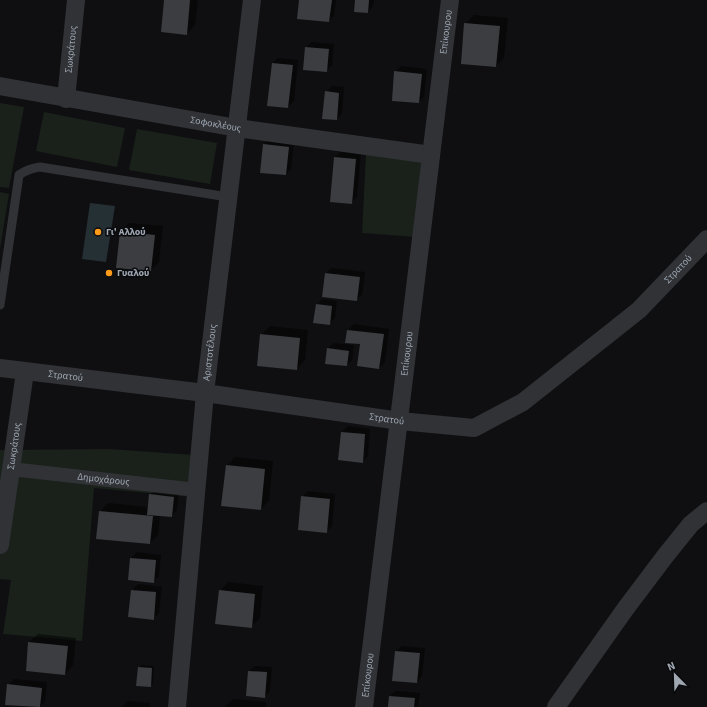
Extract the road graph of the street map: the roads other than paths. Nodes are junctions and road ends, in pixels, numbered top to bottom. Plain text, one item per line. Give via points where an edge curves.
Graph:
1 (76, 0) edge
2 (252, 0) edge
3 (450, 0) edge
4 (0, 86) edge
5 (66, 99) junction
6 (237, 128) junction
7 (431, 155) junction
8 (228, 197) junction
9 (707, 239) edge
10 (0, 305) edge
11 (0, 368) edge
12 (25, 372) junction
13 (205, 393) junction
14 (400, 421) junction
15 (11, 469) junction
16 (197, 490) junction
17 (707, 511) edge
18 (0, 545) edge
19 (177, 707) edge
20 (364, 707) edge
21 (556, 707) edge

1 - 5 street, Σωκράτους
2 - 6 street, Αριστοτέλους
3 - 7 street, Επίκουρου
4 - 5 street, Σοφοκλέους
5 - 6 street, Σοφοκλέους
6 - 7 street, Σοφοκλέους
6 - 8 street, Αριστοτέλους
7 - 14 street, Επίκουρου
8 - 10 lane via 40,168 25,171 19,175
8 - 13 street, Αριστοτέλους
9 - 14 street, Στρατού via 638,310 523,402 474,428
11 - 12 street, Στρατού
12 - 13 street, Στρατού
12 - 15 street, Σωκράτους
13 - 14 street, Στρατού
13 - 16 street, Αριστοτέλους
14 - 20 street, Επίκουρου
15 - 16 street, Δημοχάρους
15 - 18 street, Σωκράτους
16 - 19 street, Αριστοτέλους
17 - 21 street via 691,524 666,555

